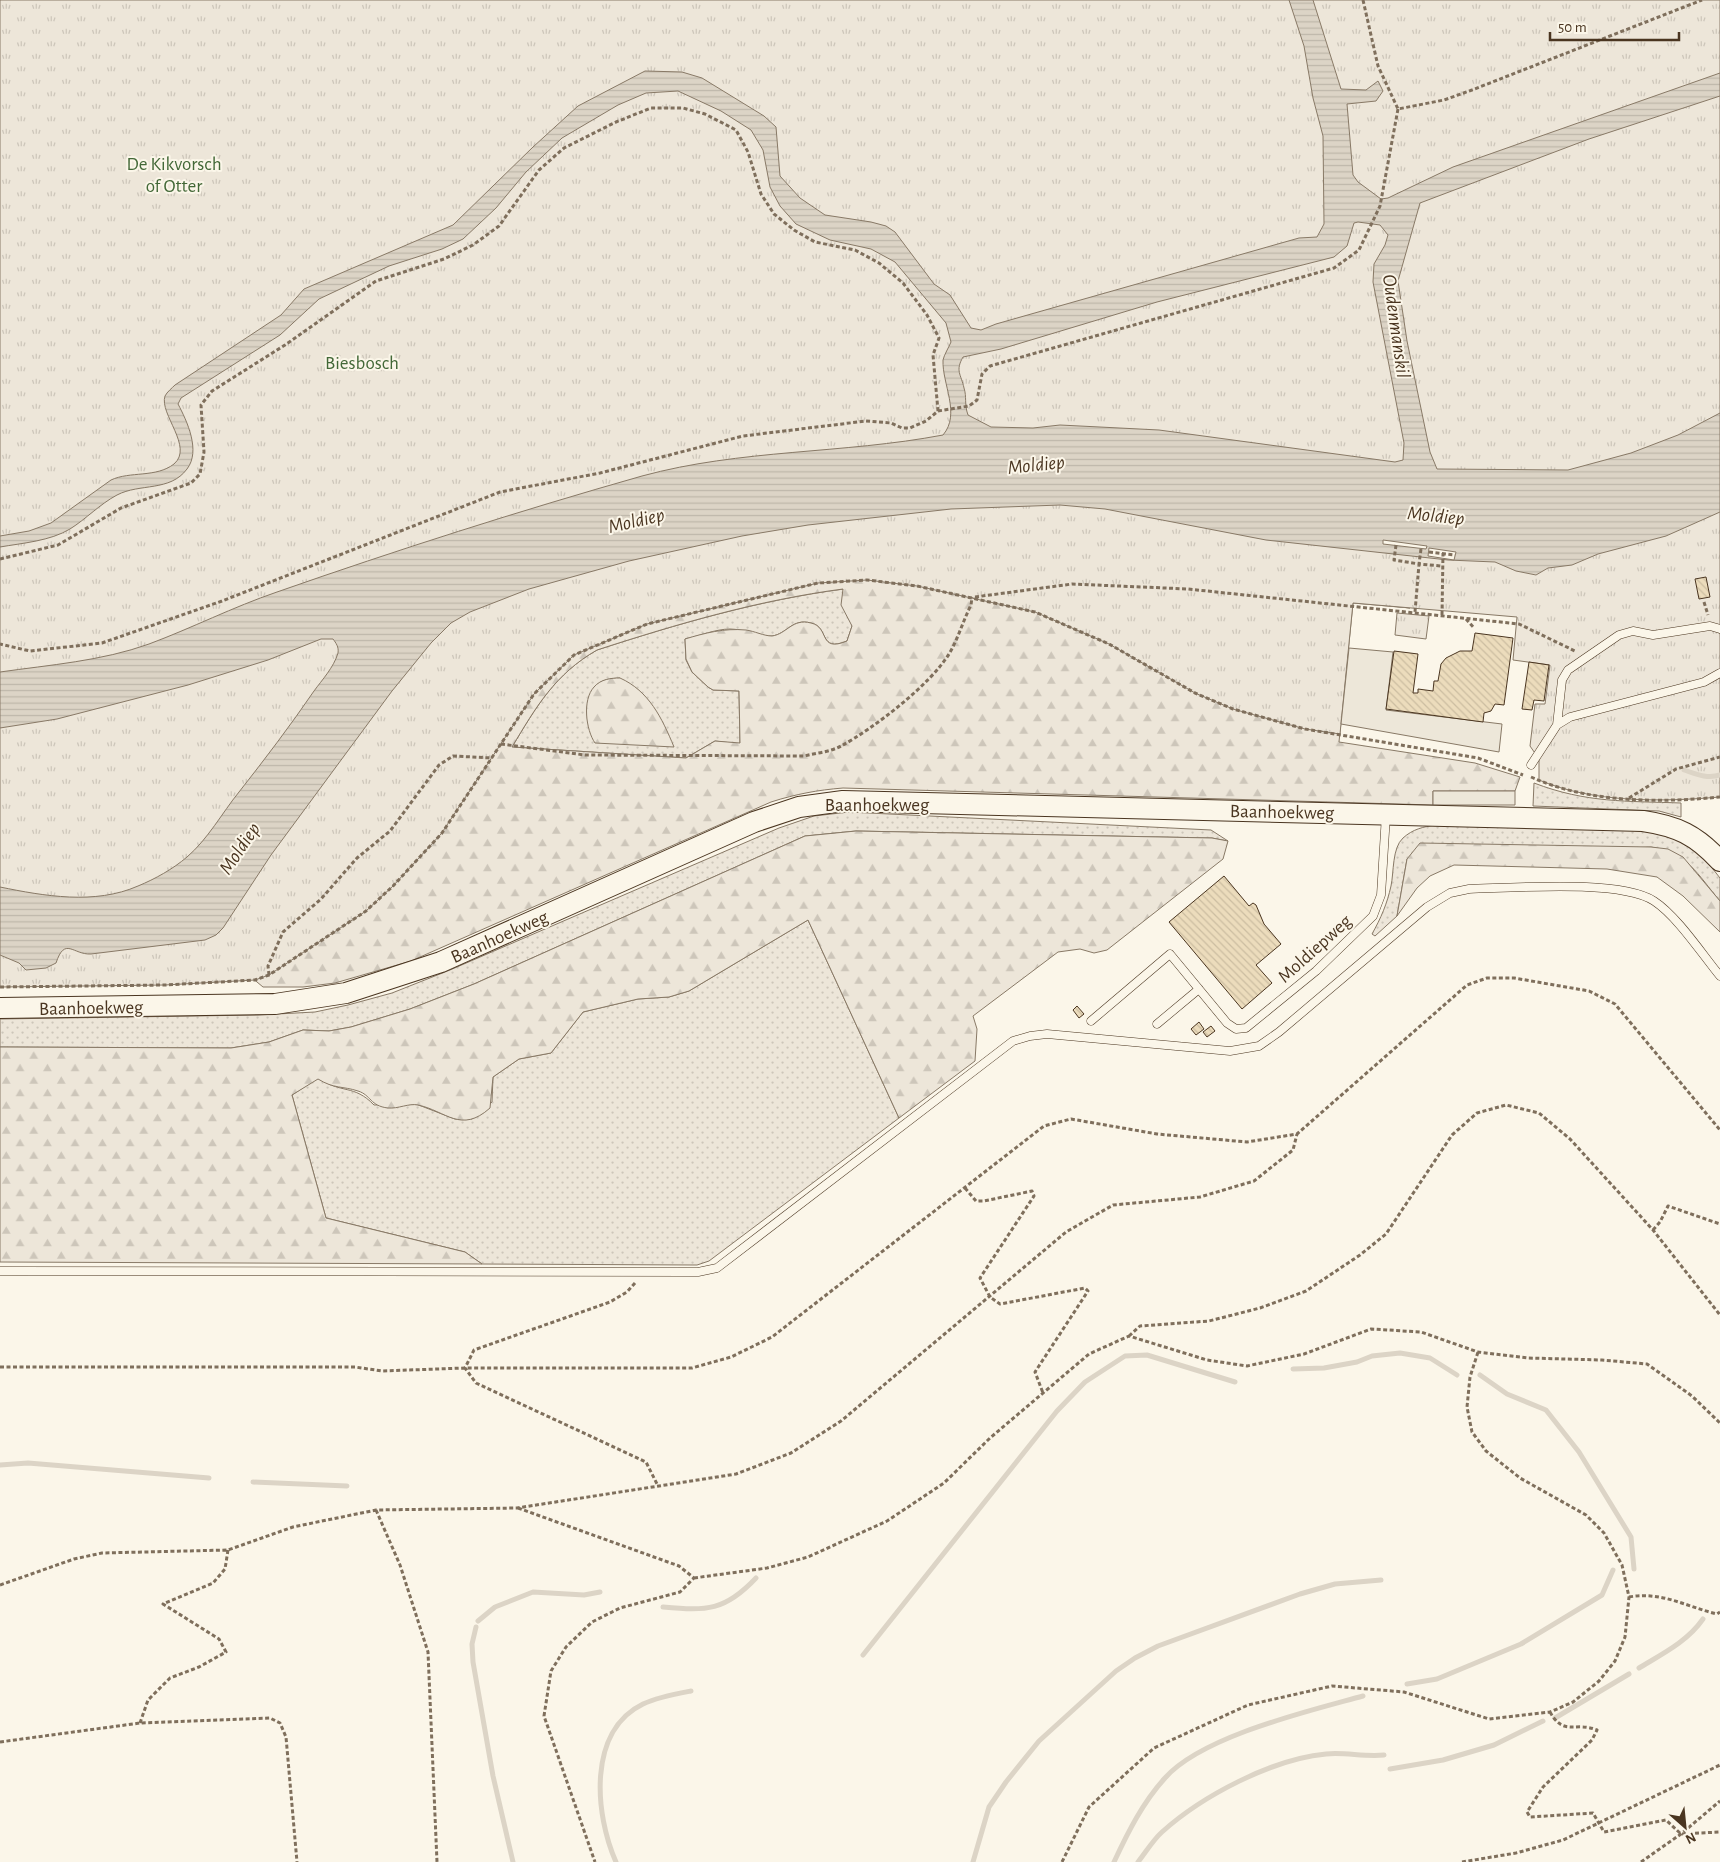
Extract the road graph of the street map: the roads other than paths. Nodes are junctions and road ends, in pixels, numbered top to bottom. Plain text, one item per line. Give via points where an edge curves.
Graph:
1 (1720, 629) edge
2 (1720, 673) edge
3 (1557, 725) junction
4 (1532, 765) dead end
5 (1386, 813) junction
6 (1720, 861) edge
7 (1720, 976) edge
8 (1199, 989) junction
9 (0, 1008) edge
10 (1091, 1021) dead end
11 (1157, 1024) dead end
12 (0, 1272) edge

1 - 3 lane via 1710,626 1653,635 1633,631 1619,635 1568,670 1562,680
2 - 3 lane via 1704,682 1570,717
3 - 4 lane
5 - 6 street, Baanhoekweg via 1659,823 1687,833 1704,844
5 - 8 lane, Moldiepweg via 1381,895 1373,916 1316,971 1246,1028 1236,1029 1227,1023
5 - 9 street, Baanhoekweg via 866,801 822,803 754,822 441,962 346,993 274,1004
7 - 12 lane via 1668,913 1639,893 1593,887 1469,889 1450,893 1410,920 1259,1046 1230,1051 1047,1034 1014,1041 717,1268 698,1272
8 - 10 lane, Moldiepweg via 1170,954
8 - 11 lane

